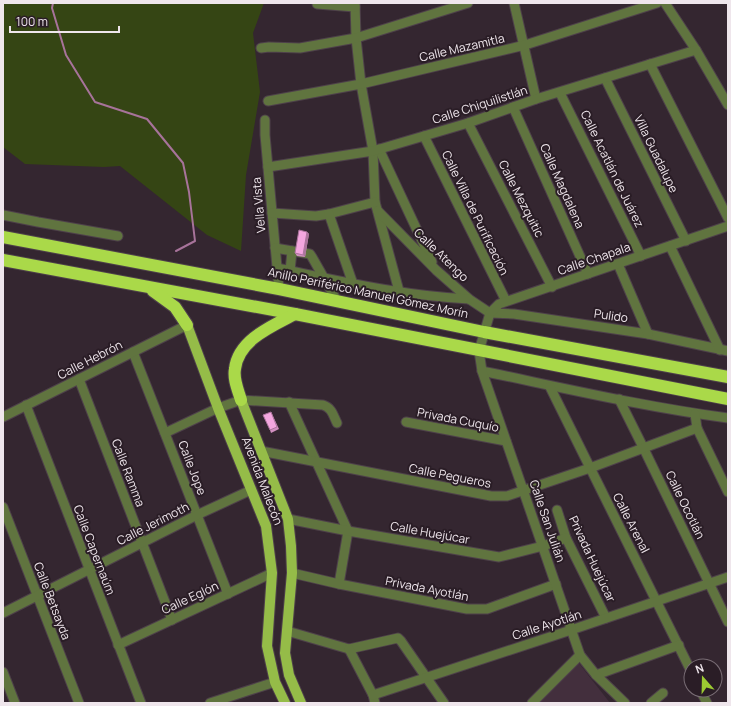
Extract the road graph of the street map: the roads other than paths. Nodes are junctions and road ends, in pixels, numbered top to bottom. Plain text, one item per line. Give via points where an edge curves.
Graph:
1 (468, 3) edge
2 (514, 3) edge
3 (657, 3) edge
4 (666, 3) edge
5 (317, 4) dead end
6 (355, 5) edge
7 (356, 38) junction
8 (524, 45) junction
9 (261, 48) dead end
10 (696, 50) junction
11 (650, 64) junction
12 (605, 78) junction
13 (361, 84) junction
14 (560, 93) junction
15 (536, 99) junction
16 (268, 101) dead end
17 (728, 105) edge
18 (513, 108) junction
19 (265, 120) dead end
20 (468, 123) junction
21 (424, 136) junction
22 (376, 150) junction
23 (268, 167) junction
24 (377, 206) junction
25 (272, 213) junction
26 (329, 214) junction
27 (3, 215) edge
28 (728, 218) edge
29 (727, 229) edge
30 (118, 236) dead end
31 (3, 237) edge
32 (686, 241) junction
33 (670, 246) junction
34 (275, 248) junction
35 (292, 251) junction
36 (641, 256) junction
37 (3, 260) edge
38 (618, 264) junction
39 (277, 268) junction
40 (436, 270) junction
41 (290, 271) junction
42 (588, 274) junction
43 (323, 277) junction
44 (352, 284) junction
45 (552, 287) junction
46 (151, 289) junction
47 (278, 289) junction
48 (399, 291) junction
49 (469, 299) junction
50 (337, 301) junction
51 (506, 301) junction
52 (490, 313) junction
53 (295, 314) junction
54 (187, 325) junction
55 (484, 332) junction
56 (648, 334) junction
57 (724, 350) edge
58 (479, 351) junction
59 (133, 352) junction
60 (482, 371) junction
61 (728, 377) edge
62 (79, 379) junction
63 (550, 386) junction
64 (619, 399) junction
65 (728, 399) edge
66 (241, 400) junction
67 (289, 402) junction
68 (26, 405) junction
69 (218, 408) junction
70 (695, 414) junction
71 (3, 417) edge
72 (728, 418) edge
73 (406, 422) dead end
74 (337, 423) dead end
75 (697, 428) junction
76 (165, 433) junction
77 (506, 442) junction
78 (644, 447) junction
79 (261, 451) junction
80 (317, 462) junction
81 (590, 468) junction
82 (251, 490) junction
83 (523, 490) junction
84 (728, 492) edge
85 (3, 507) edge
86 (556, 510) dead end
87 (197, 515) junction
88 (288, 519) junction
89 (348, 531) junction
90 (566, 538) junction
91 (142, 543) junction
92 (543, 546) junction
93 (89, 570) junction
94 (272, 573) junction
95 (292, 574) junction
96 (728, 577) edge
97 (709, 583) junction
98 (339, 584) junction
99 (556, 584) junction
100 (228, 594) junction
101 (38, 596) junction
102 (657, 601) junction
103 (3, 613) edge
104 (606, 618) junction
105 (172, 620) junction
106 (728, 622) edge
107 (571, 630) junction
108 (287, 631) junction
109 (118, 646) junction
110 (679, 646) junction
111 (349, 649) junction
112 (580, 655) junction
113 (685, 658) edge
114 (3, 672) edge
115 (596, 675) junction
116 (426, 678) junction
117 (275, 682) junction
118 (663, 693) dead end
119 (374, 699) edge
120 (15, 703) edge
121 (79, 703) edge
122 (141, 703) edge
123 (210, 703) edge
124 (285, 703) edge
125 (301, 703) edge
126 (444, 703) edge
127 (532, 703) edge
128 (625, 703) edge
129 (651, 703) edge

1 - 7 street
2 - 8 street
3 - 8 street, Calle Mazamitla
4 - 10 street
5 - 6 street
6 - 7 street
7 - 9 street via 300,48
7 - 13 street
8 - 13 street, Calle Mazamitla
8 - 15 street
10 - 11 street, Calle Chiquilistlán
10 - 17 street
11 - 12 street, Calle Chiquilistlán
11 - 28 street
12 - 14 street, Calle Chiquilistlán
12 - 32 street, Villa Guadalupe
13 - 16 street, Calle Mazamitla
13 - 22 street
14 - 15 street, Calle Chiquilistlán
14 - 36 street, Calle Acatlán de Juárez
15 - 18 street, Calle Chiquilistlán
18 - 20 street, Calle Chiquilistlán
18 - 42 street, Calle Magdalena
19 - 23 street, Vella Vista
20 - 21 street, Calle Chiquilistlán
20 - 45 street, Calle Mezquitic
21 - 22 street, Calle Chiquilistlán
21 - 51 street, Calle Villa de Purificación
22 - 23 street, Calle Chiquilistlán
22 - 24 street
22 - 40 street
23 - 25 street, Vella Vista
24 - 26 street
24 - 40 street, Calle Atengo
24 - 48 street
25 - 26 street via 316,216
25 - 34 street, Vella Vista
26 - 44 street
27 - 30 street
29 - 32 street, Calle Chapala
31 - 47 highway, Anillo Periférico Manuel Gómez Morín
32 - 33 street, Calle Chapala
33 - 36 street, Calle Chapala
33 - 57 street
34 - 35 street
34 - 39 street, Vella Vista
35 - 41 street
35 - 43 street via 310,254
36 - 38 street, Calle Chapala
37 - 46 highway
38 - 42 street, Calle Chapala
38 - 56 street
39 - 41 street
39 - 47 street, Vella Vista
40 - 49 street, Calle Atengo
41 - 43 street
42 - 45 street, Calle Chapala
43 - 44 street
43 - 50 street
44 - 48 street
45 - 51 street, Calle Chapala
46 - 53 highway
46 - 54 highway, Avenida Malecón via 175,307
47 - 50 highway, Anillo Periférico Manuel Gómez Morín
48 - 49 street
49 - 52 street, Calle Atengo
50 - 55 highway, Anillo Periférico Manuel Gómez Morín
51 - 52 street, Calle Chapala
52 - 55 street
52 - 56 street, Pulido via 514,314
53 - 58 highway
53 - 66 highway, Avenida Malecón via 255,337 238,357 234,370
54 - 59 street, Calle Hebrón
54 - 69 main road, Avenida Malecón
55 - 58 street, Calle San Julián
55 - 61 highway, Anillo Periférico Manuel Gómez Morín
56 - 57 street, Pulido
58 - 60 street, Calle San Julián
58 - 65 highway
59 - 62 street, Calle Hebrón
59 - 76 street, Calle Jope
60 - 63 street
60 - 77 street, Calle San Julián
62 - 68 street, Calle Hebrón
62 - 91 street, Calle Ramma
63 - 64 street
63 - 81 street, Calle Arenal
64 - 70 street
64 - 78 street, Calle Ocotlán
66 - 67 street
66 - 69 street
66 - 79 main road, Avenida Malecón
67 - 74 street via 328,406
67 - 80 street
68 - 71 street, Calle Hebrón
68 - 93 street, Calle Capernaúm
69 - 76 street
69 - 82 main road, Avenida Malecón
70 - 72 street
70 - 75 street
73 - 77 street, Privada Cuquío
75 - 78 street, Calle Pegueros
75 - 84 street
76 - 87 street, Calle Jope
77 - 83 street, Calle San Julián
78 - 81 street, Calle Pegueros
78 - 97 street, Calle Ocotlán
79 - 80 street, Calle Pegueros
79 - 88 main road, Avenida Malecón
80 - 83 street, Calle Pegueros via 491,496 507,496
80 - 89 street
81 - 83 street, Calle Pegueros
81 - 102 street, Calle Arenal
82 - 87 street, Calle Jerimoth
82 - 94 main road, Avenida Malecón via 266,526
83 - 92 street, Calle San Julián
85 - 101 street, Calle Betsayda
86 - 90 street, Privada Huejúcar
87 - 91 street, Calle Jerimoth
87 - 100 street, Calle Jope
88 - 89 street, Calle Huejúcar
88 - 95 main road, Avenida Malecón
89 - 92 street, Calle Huejúcar via 499,557
89 - 98 street
90 - 92 street, Calle Huejúcar
90 - 104 street, Privada Huejúcar
91 - 93 street, Calle Jerimoth
91 - 105 street, Calle Ramma
92 - 99 street, Calle San Julián
93 - 101 street, Calle Jerimoth
93 - 109 street, Calle Capernaúm
94 - 100 street, Calle Eglón
94 - 117 main road, Avenida Malecón via 268,646
95 - 98 street, Privada Ayotlán
95 - 108 main road, Avenida Malecón
96 - 97 street, Calle Ayotlán
97 - 102 street, Calle Ayotlán
97 - 106 street, Calle Ocotlán
98 - 99 street, Privada Ayotlán via 477,610
99 - 107 street, Calle San Julián
100 - 105 street, Calle Eglón
101 - 103 street, Calle Jerimoth
101 - 121 street, Calle Betsayda
102 - 104 street, Calle Ayotlán
102 - 110 street, Calle Arenal
104 - 107 street, Calle Ayotlán
105 - 109 street, Calle Eglón
107 - 112 street, Calle San Julián
107 - 116 street, Calle Ayotlán
108 - 111 street
108 - 125 main road, Avenida Malecón via 285,653 289,674
109 - 122 street, Calle Capernaúm
110 - 113 street, Calle Arenal
110 - 115 street
111 - 116 street via 398,638
111 - 119 street
112 - 115 street, Calle San Julián
112 - 127 street
114 - 120 street
115 - 128 street, Calle San Julián
116 - 119 street, Calle Ayotlán
116 - 126 street
117 - 123 street
117 - 124 main road, Avenida Malecón
118 - 129 street

